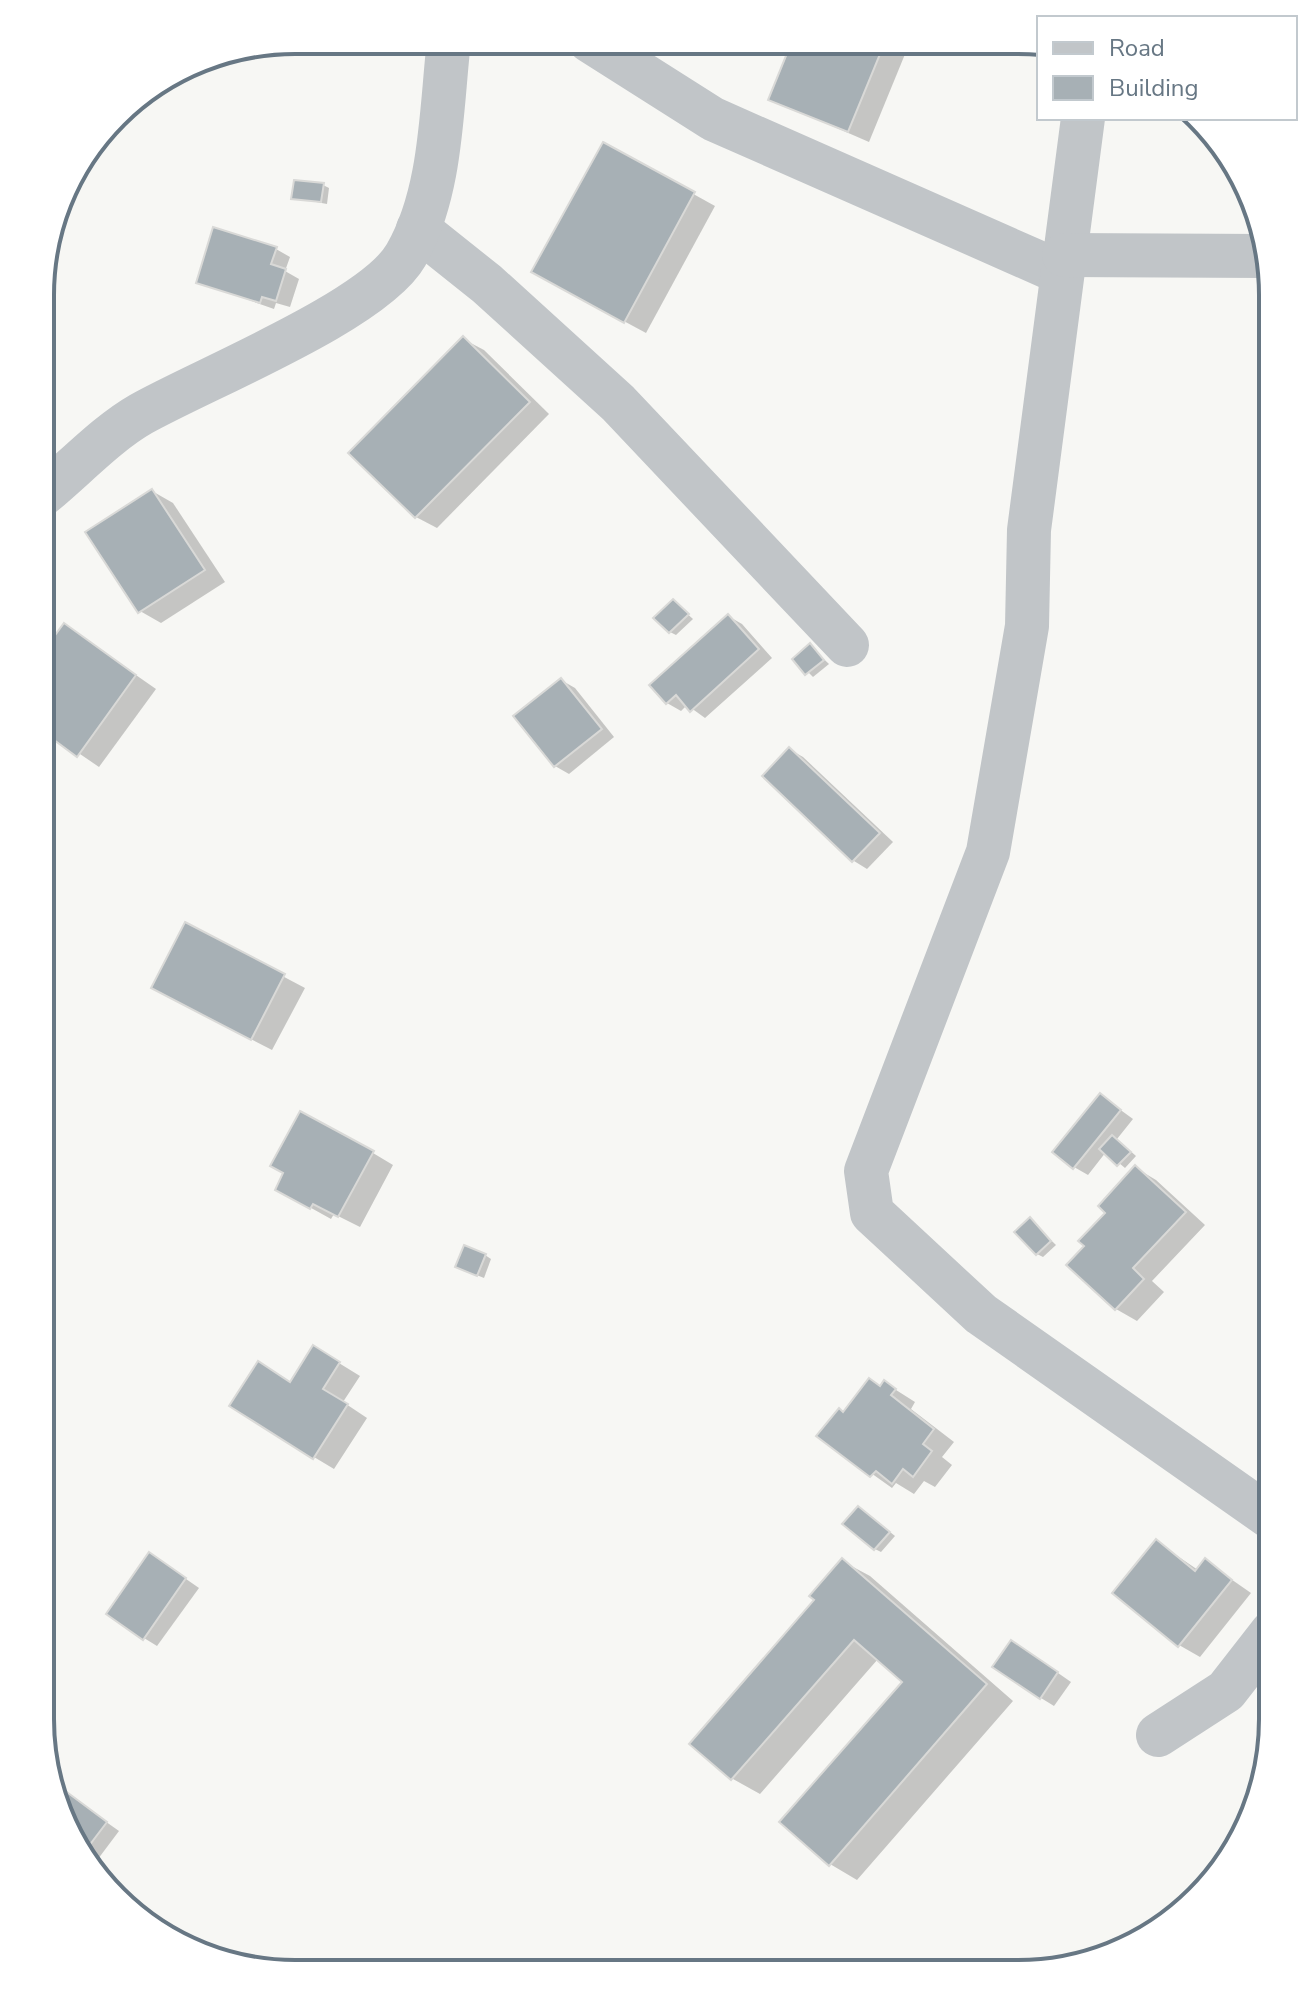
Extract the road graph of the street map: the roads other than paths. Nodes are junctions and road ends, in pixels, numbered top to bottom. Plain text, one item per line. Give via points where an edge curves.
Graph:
1 (447, 55) edge
2 (611, 55) edge
3 (1083, 120) edge
4 (418, 229) junction
5 (1255, 256) edge
6 (1063, 264) junction
7 (54, 485) edge
8 (847, 645) dead end
9 (1258, 1509) edge
10 (1258, 1650) edge
11 (1158, 1735) dead end

1 - 4 street via 434,171
2 - 6 street via 713,119
3 - 6 street
4 - 7 street via 405,257 371,289 335,314 138,416
4 - 8 street via 499,294 618,403
5 - 6 street
6 - 9 street via 1029,530 1027,626 988,852 866,1171 872,1213 981,1314
10 - 11 street via 1226,1691

